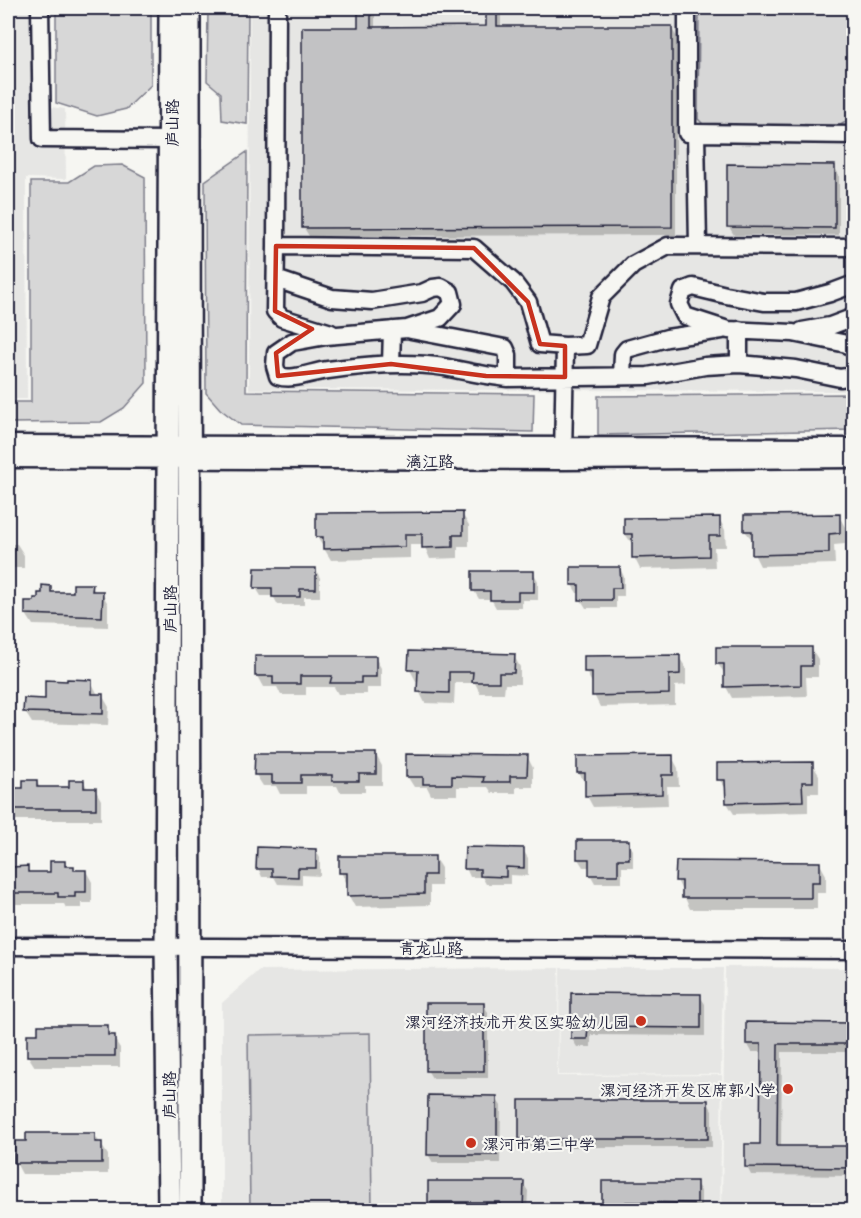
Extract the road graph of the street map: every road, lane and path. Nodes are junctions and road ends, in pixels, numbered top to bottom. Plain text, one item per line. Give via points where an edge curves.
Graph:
1 (40, 8) edge
2 (170, 8) edge
3 (189, 8) edge
4 (277, 8) edge
5 (687, 8) edge
6 (696, 134) junction
7 (854, 135) edge
8 (180, 140) junction
9 (276, 246) junction
10 (698, 246) junction
11 (854, 247) edge
12 (276, 279) junction
13 (854, 284) edge
14 (689, 317) junction
15 (854, 317) edge
16 (440, 326) junction
17 (400, 330) junction
18 (734, 330) junction
19 (304, 333) junction
20 (830, 333) junction
21 (689, 334) junction
22 (565, 346) junction
23 (854, 350) edge
24 (391, 364) junction
25 (739, 364) junction
26 (622, 376) junction
27 (854, 376) edge
28 (565, 377) junction
29 (508, 378) junction
30 (8, 444) edge
31 (854, 447) edge
32 (180, 451) junction
33 (563, 453) junction
34 (8, 459) edge
35 (854, 459) edge
36 (8, 946) edge
37 (166, 946) junction
38 (191, 946) junction
39 (854, 950) edge
40 (169, 1210) edge
41 (190, 1210) edge

1 - 8 street via 42,139
2 - 8 main road, 庐山路
3 - 8 main road, 庐山路
4 - 9 street
5 - 6 street via 687,133
6 - 7 street
6 - 10 street
8 - 32 main road, 庐山路
9 - 12 street
9 - 22 street via 474,248 513,282 528,302 540,344
10 - 11 street
10 - 22 street via 668,246 633,266 601,297 587,345
12 - 16 street via 332,298 372,301 441,287 450,292 453,304
12 - 19 street via 275,311
13 - 14 street via 796,302 764,302 693,287 683,291 679,304
14 - 18 street
14 - 21 street
15 - 20 street
16 - 17 street
16 - 29 street via 505,348
17 - 19 street via 338,335
17 - 24 street
18 - 20 street
18 - 21 street
18 - 25 street
19 - 24 street via 276,353 278,376
20 - 23 street
21 - 26 street via 627,349 623,354
22 - 28 street
24 - 29 street via 442,367
25 - 26 street
25 - 27 street via 840,378
26 - 28 street
28 - 29 street
28 - 33 street
30 - 32 street, 漓江路
31 - 33 street, 漓江路
32 - 33 street, 漓江路
32 - 34 street, 漓江路
32 - 37 main road, 庐山路
32 - 38 main road, 庐山路
33 - 35 street, 漓江路
36 - 37 street, 青龙山路
37 - 38 street, 青龙山路
37 - 40 main road, 庐山路
38 - 39 street, 青龙山路
38 - 41 main road, 庐山路

